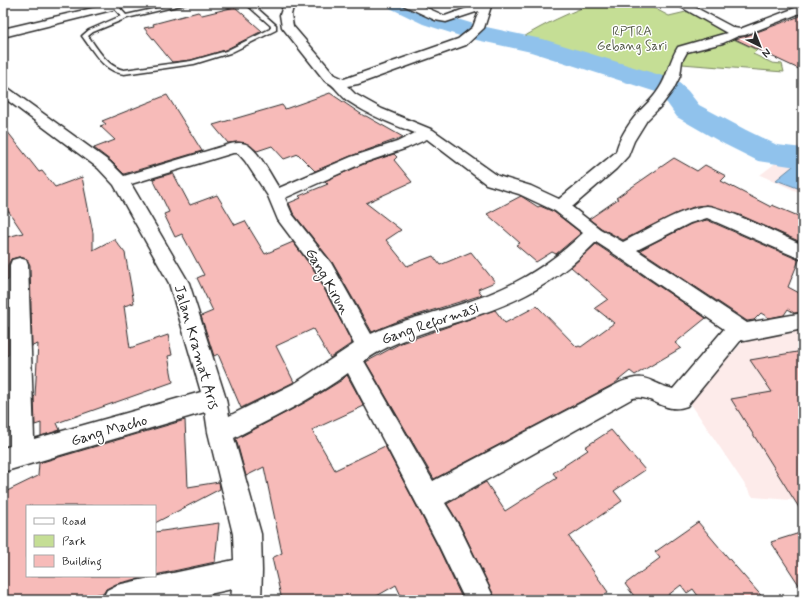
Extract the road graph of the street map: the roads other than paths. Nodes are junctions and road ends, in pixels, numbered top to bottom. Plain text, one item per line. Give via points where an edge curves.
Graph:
1 (128, 3) edge
2 (187, 3) edge
3 (248, 3) edge
4 (289, 3) edge
5 (407, 3) edge
6 (679, 3) edge
7 (487, 4) edge
8 (115, 6) junction
9 (803, 8) edge
10 (125, 17) junction
11 (736, 32) junction
12 (3, 33) edge
13 (337, 81) junction
14 (6, 96) edge
15 (428, 133) junction
16 (121, 182) junction
17 (276, 196) junction
18 (561, 207) junction
19 (594, 232) junction
20 (623, 250) junction
21 (803, 253) edge
22 (19, 264) dead end
23 (803, 321) edge
24 (738, 328) junction
25 (359, 353) junction
26 (214, 399) junction
27 (220, 432) junction
28 (13, 458) edge
29 (428, 498) junction
30 (248, 571) junction
31 (117, 600) edge
32 (246, 600) edge
33 (480, 600) edge

1 - 8 street
2 - 10 lane
3 - 10 lane via 274,26 273,30 228,52 192,63 117,72 110,69 85,36 90,31
4 - 13 street via 285,15 288,27 330,78
5 - 7 street via 446,19
6 - 11 street
7 - 13 street via 475,31 457,44 353,81
8 - 10 lane
8 - 12 street
9 - 11 street via 746,32
11 - 18 street via 723,39 682,50 668,86 642,117 626,141 623,153
13 - 15 street via 343,91 360,103 393,120
14 - 16 street, Jalan Kramat Aris via 104,165
15 - 17 street
15 - 18 street via 492,180 525,190
16 - 17 street, Gang Kirun via 242,148 252,158
16 - 26 street, Jalan Kramat Aris via 179,283
17 - 25 street, Gang Kirun via 284,216 324,268
18 - 19 street
19 - 20 street
19 - 25 street, Gang Reformasi via 545,275 521,290 467,311 426,322 383,338
20 - 21 street via 684,218 708,212
20 - 24 street
22 - 28 street
23 - 24 street via 744,332
24 - 29 street via 679,400 672,400 648,388 637,387 617,394
25 - 27 street, Gang Reformasi via 282,402
25 - 29 street, Gang Kirun
26 - 27 street, Jalan Kramat Aris
26 - 28 street, Gang Macho
27 - 30 street, Jalan Kramat Aris via 247,534
29 - 33 street, Gang Kirun
30 - 31 street
30 - 32 street, Jalan Kramat Aris

